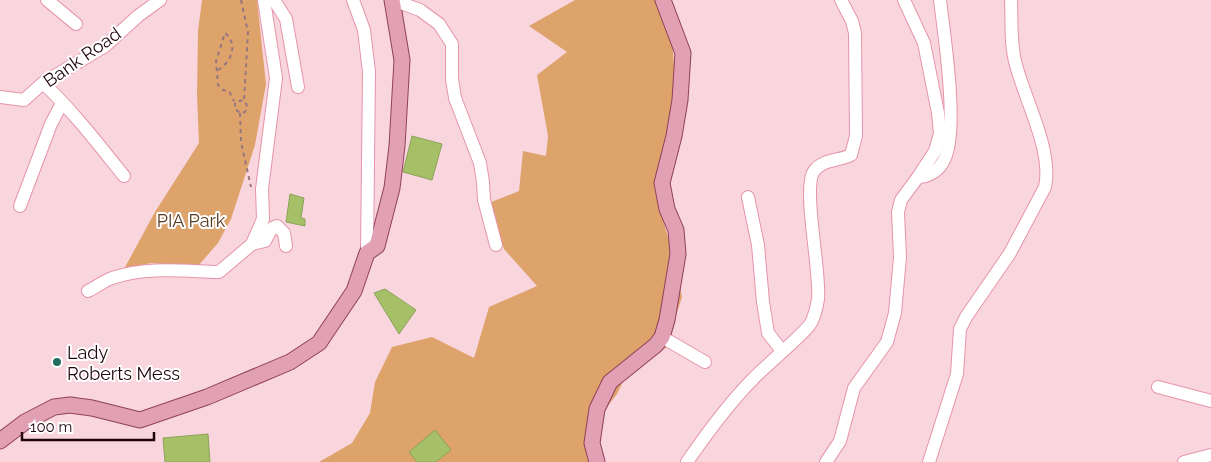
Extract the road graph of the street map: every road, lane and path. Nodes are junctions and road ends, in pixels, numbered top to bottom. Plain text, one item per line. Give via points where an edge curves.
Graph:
1 (46, 0) edge
2 (160, 0) edge
3 (242, 0) edge
4 (264, 0) edge
5 (274, 0) edge
6 (353, 0) edge
7 (393, 0) edge
8 (664, 0) edge
9 (840, 0) edge
10 (904, 0) edge
11 (940, 0) edge
12 (1011, 0) edge
13 (76, 24) dead end
14 (218, 70) junction
15 (43, 83) junction
16 (298, 87) dead end
17 (0, 97) edge
18 (244, 100) junction
19 (234, 102) junction
20 (62, 103) junction
21 (240, 113) junction
22 (124, 176) dead end
23 (918, 177) junction
24 (252, 188) dead end
25 (748, 197) dead end
26 (20, 206) dead end
27 (252, 244) junction
28 (496, 245) dead end
29 (286, 246) dead end
30 (367, 252) junction
31 (88, 291) dead end
32 (662, 336) junction
33 (782, 351) junction
34 (705, 362) dead end
35 (1158, 387) dead end
36 (1211, 401) edge
37 (0, 441) edge
38 (1211, 455) edge
39 (597, 462) edge
40 (687, 462) edge
41 (826, 462) edge
42 (928, 462) edge
43 (1184, 462) edge

1 - 13 street
2 - 15 street, Bank Road via 105,46
3 - 18 path via 248,32
4 - 27 street via 276,78 262,189 263,219
5 - 16 street via 286,19
6 - 30 street via 364,30 369,72
7 - 28 street via 420,10 440,24 452,44 455,98 480,163 484,200
7 - 30 main road via 402,60 397,146 384,222 377,246
8 - 32 main road via 682,53 680,100 662,183 667,209 676,230 678,254
9 - 33 street via 855,33 856,136 851,155 824,162 813,172 809,194 818,298 812,323
10 - 23 street via 924,43 940,134 935,151
11 - 23 street via 951,97 950,138 943,162 928,176
12 - 42 street via 1016,66 1040,136 1048,177 1010,253 960,329 957,374
14 - 14 path via 216,61 225,34 233,49 226,65
14 - 19 path via 218,85 229,91
15 - 17 street, Bank Road via 24,100
15 - 20 street
18 - 19 path
18 - 21 path via 248,108
19 - 21 path
20 - 22 street
20 - 26 street
21 - 24 path via 241,142
23 - 41 street via 901,200 898,212 900,257 895,313 887,342 854,388 840,441
25 - 33 street via 758,245 768,333
27 - 29 street via 265,241 272,228 277,226 284,232
27 - 31 street via 219,272 140,271 111,278
30 - 37 main road via 354,291 319,343 290,362 208,397 140,420 70,404 54,407 25,422
32 - 34 street
32 - 39 main road via 656,345 610,382 597,409 592,443
33 - 40 street via 710,429
35 - 36 street
38 - 43 street

